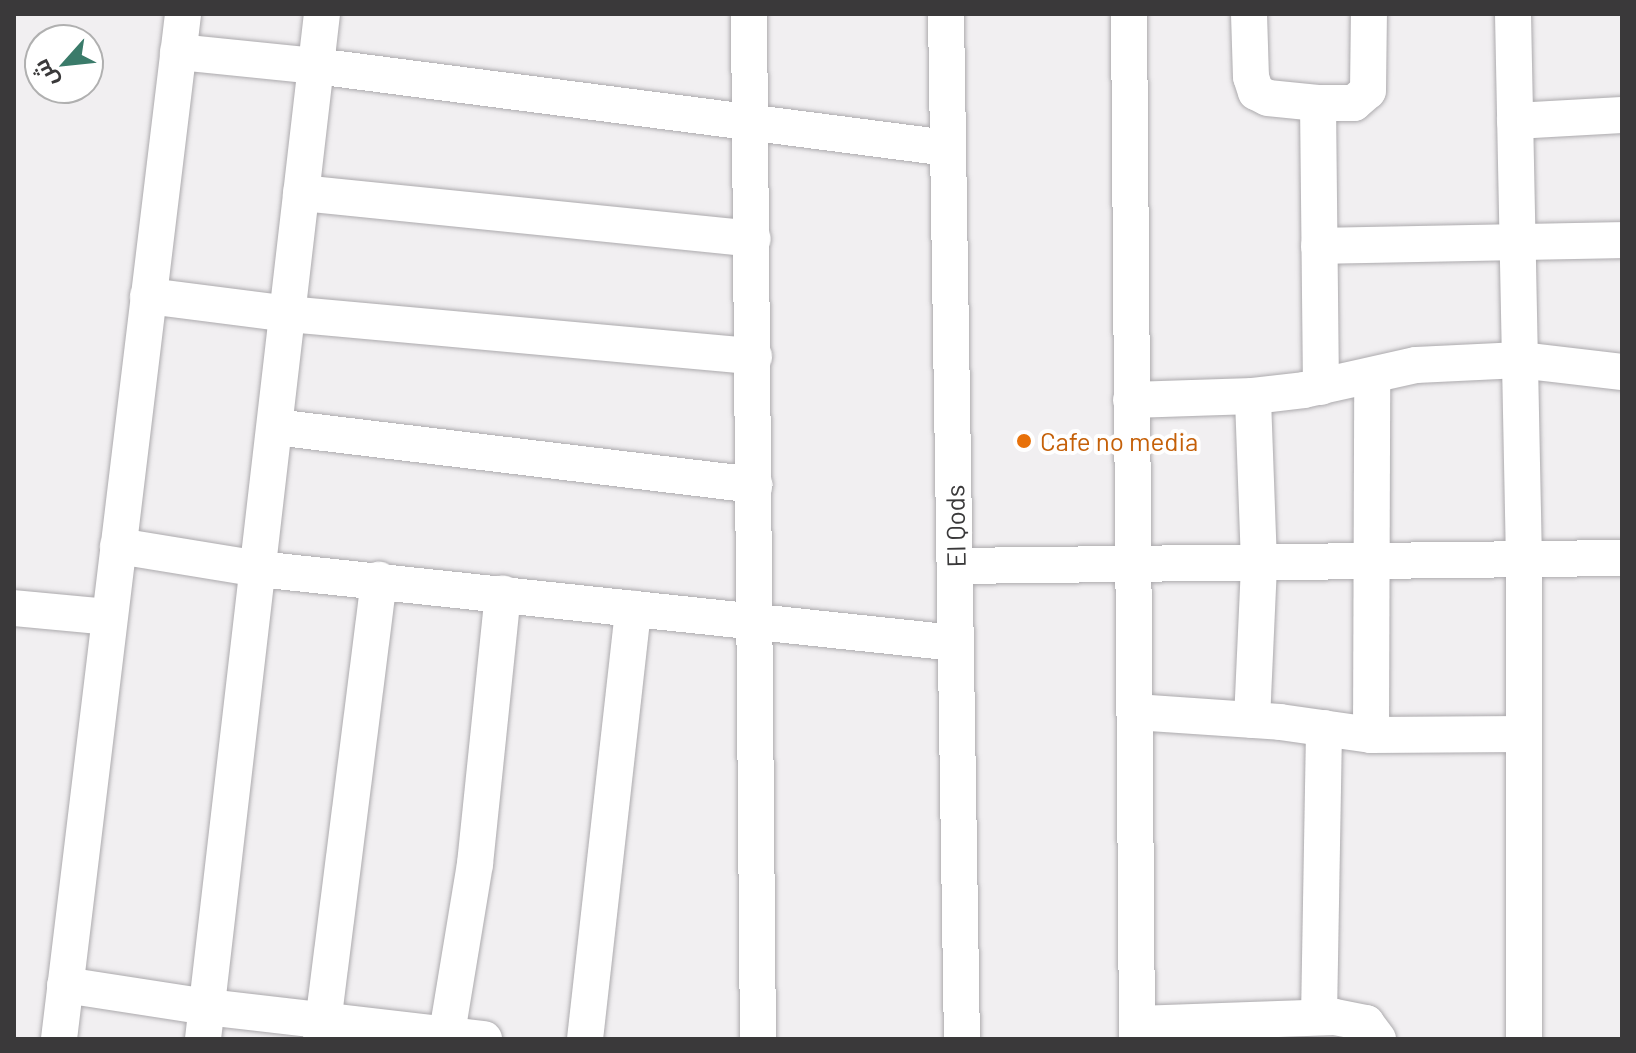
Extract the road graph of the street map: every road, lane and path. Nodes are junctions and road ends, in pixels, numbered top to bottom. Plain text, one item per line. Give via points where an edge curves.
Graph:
1 (183, 14) edge
2 (322, 14) edge
3 (749, 14) edge
4 (946, 14) edge
5 (1129, 14) edge
6 (1249, 14) edge
7 (1369, 14) edge
8 (1513, 14) edge
9 (178, 52) junction
10 (316, 66) junction
11 (1318, 103) junction
12 (1622, 115) edge
13 (1515, 121) junction
14 (752, 123) junction
15 (947, 148) junction
16 (301, 193) junction
17 (753, 239) junction
18 (1517, 240) junction
19 (1622, 240) edge
20 (1319, 246) junction
21 (148, 296) junction
22 (288, 314) junction
23 (754, 356) junction
24 (1520, 360) junction
25 (1622, 372) edge
26 (1372, 376) junction
27 (1321, 387) junction
28 (1253, 396) junction
29 (1131, 400) junction
30 (275, 427) junction
31 (755, 485) junction
32 (118, 546) junction
33 (1622, 558) edge
34 (1524, 561) junction
35 (1371, 562) junction
36 (1259, 563) junction
37 (1132, 564) junction
38 (955, 566) junction
39 (258, 569) junction
40 (379, 580) junction
41 (503, 593) junction
42 (14, 608) edge
43 (633, 609) junction
44 (109, 617) junction
45 (757, 624) junction
46 (955, 643) junction
47 (1135, 712) junction
48 (1252, 720) junction
49 (1324, 728) junction
50 (1524, 734) junction
51 (1371, 735) junction
52 (65, 985) junction
53 (1319, 1017) junction
54 (205, 1023) edge
55 (1260, 1029) edge
56 (322, 1030) edge
57 (1137, 1032) edge
58 (446, 1037) edge
59 (59, 1039) edge
60 (484, 1039) edge
61 (585, 1039) edge
62 (758, 1039) edge
63 (962, 1039) edge
64 (1378, 1039) edge
65 (1524, 1039) edge

1 - 9 street
2 - 10 street
3 - 14 street
4 - 15 street, El Qods
5 - 29 street
6 - 11 street via 1256,92
7 - 11 street via 1368,91 1354,103
8 - 13 street
9 - 10 street
9 - 21 street
10 - 14 street
10 - 16 street
11 - 20 street
12 - 13 street
13 - 18 street
14 - 15 street
14 - 17 street
15 - 38 street, El Qods
16 - 17 street
16 - 22 street
17 - 23 street
18 - 19 street
18 - 20 street
18 - 24 street
20 - 27 street
21 - 22 street
21 - 32 street
22 - 23 street
22 - 30 street
23 - 31 street
24 - 25 street
24 - 26 street via 1416,365
24 - 34 street
26 - 27 street
26 - 35 street
27 - 28 street
28 - 29 street
28 - 36 street
29 - 37 street
30 - 31 street
30 - 39 street
31 - 45 street
32 - 39 street
32 - 44 street
33 - 34 street
34 - 35 street
34 - 50 street
35 - 36 street
35 - 51 street
36 - 37 street
36 - 48 street
37 - 38 street
37 - 47 street
38 - 46 street, El Qods
39 - 40 street
39 - 54 street
40 - 41 street
40 - 56 street
41 - 43 street
41 - 58 street via 475,864
42 - 44 street
43 - 45 street
43 - 61 street
44 - 52 street
45 - 46 street
45 - 62 street
46 - 63 street, El Qods
47 - 48 street
47 - 57 street
48 - 49 street
49 - 51 street
49 - 53 street
50 - 51 street
50 - 65 street
52 - 54 street
52 - 59 street
53 - 55 street
53 - 64 street via 1359,1020 1371,1026
54 - 56 street
55 - 57 street
56 - 58 street
58 - 60 street

